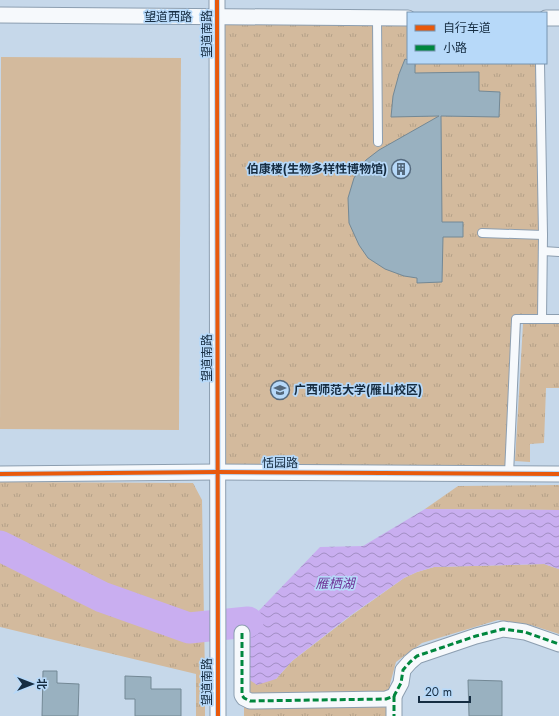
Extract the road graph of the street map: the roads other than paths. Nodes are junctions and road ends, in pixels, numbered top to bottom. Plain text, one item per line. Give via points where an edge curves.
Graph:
1 (217, 0) edge
2 (0, 15) edge
3 (216, 17) junction
4 (407, 18) edge
5 (547, 18) edge
6 (559, 18) edge
7 (378, 19) junction
8 (540, 64) edge
9 (378, 142) dead end
10 (482, 233) dead end
11 (543, 235) junction
12 (543, 251) junction
13 (559, 252) edge
14 (542, 318) junction
15 (559, 319) edge
16 (217, 472) junction
17 (0, 474) edge
18 (509, 474) junction
19 (559, 474) edge
20 (242, 633) dead end
21 (559, 644) edge
22 (394, 696) junction
23 (218, 716) edge
24 (394, 716) edge

1 - 3 street, 望道南路
2 - 3 street, 望道西路
3 - 7 street, 望道西路
3 - 16 street, 望道南路
4 - 7 street, 望道西路
5 - 6 street
7 - 9 lane
8 - 11 lane
10 - 11 lane
11 - 12 lane
12 - 13 lane
12 - 14 lane
14 - 15 lane
14 - 18 lane via 516,318
16 - 17 street, 恬园路
16 - 18 street, 恬园路
16 - 23 street, 望道南路
18 - 19 street, 恬园路
20 - 22 street via 242,695 250,701 386,699
21 - 22 street via 525,632 504,630 476,636 417,656 403,670 401,683
22 - 24 street

